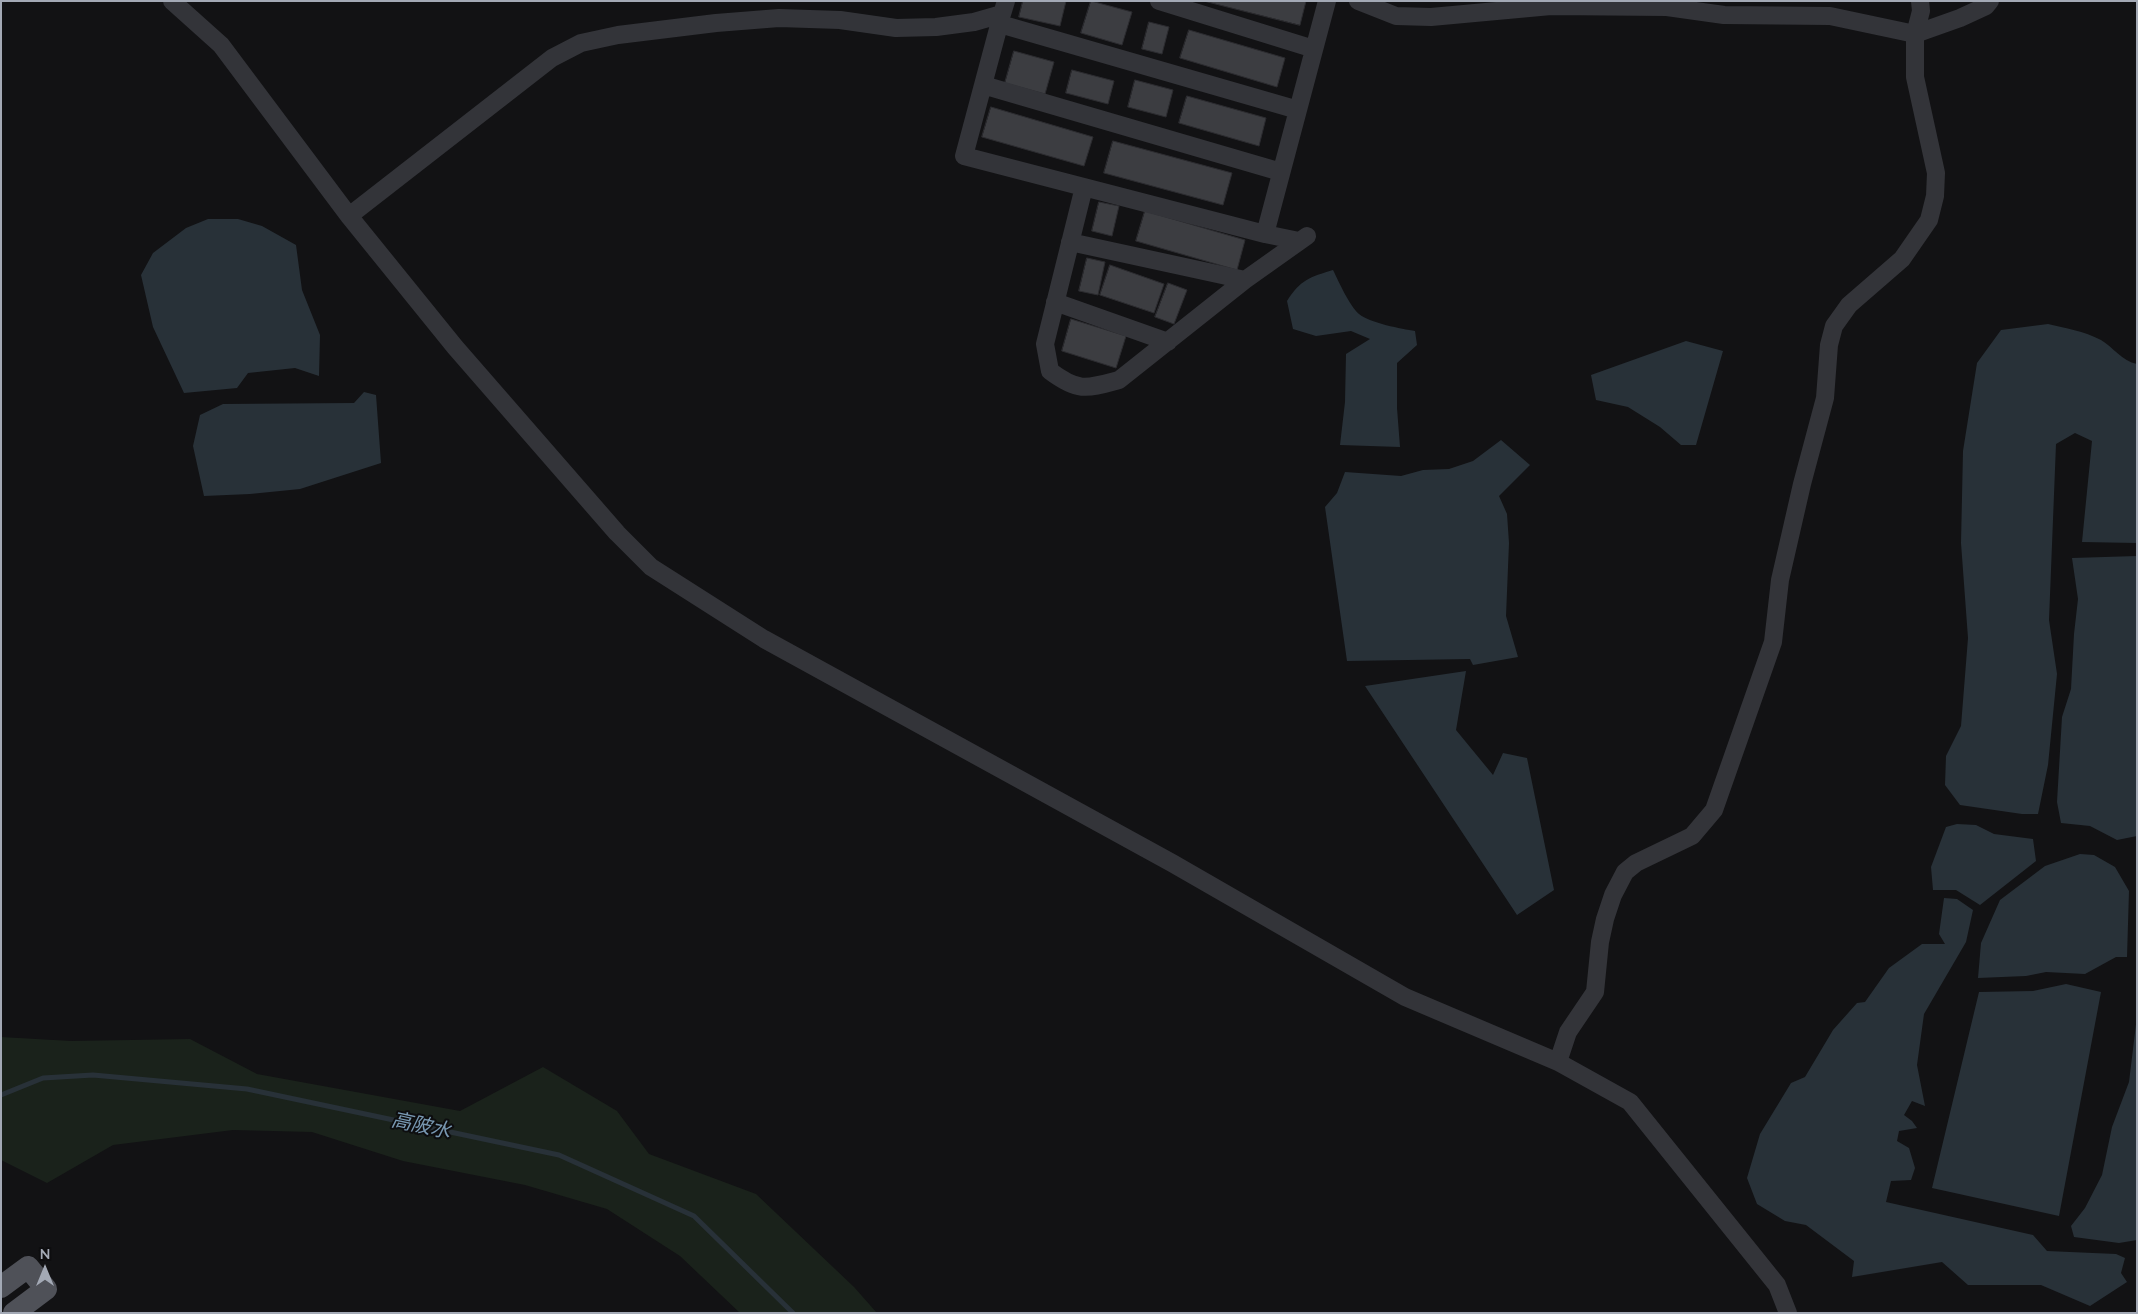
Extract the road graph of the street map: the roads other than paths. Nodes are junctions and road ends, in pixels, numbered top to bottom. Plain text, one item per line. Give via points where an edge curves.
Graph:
1 (172, 1) edge
2 (1327, 1) edge
3 (1358, 1) edge
4 (1920, 1) edge
5 (1990, 1) edge
6 (1164, 2) edge
7 (1003, 13) edge
8 (1915, 34) junction
9 (1314, 49) junction
10 (983, 85) junction
11 (1298, 110) junction
12 (1281, 172) junction
13 (1084, 187) junction
14 (349, 216) junction
15 (1265, 234) junction
16 (1070, 242) junction
17 (1245, 280) junction
18 (1055, 302) junction
19 (1168, 342) junction
20 (1558, 1062) junction
21 (1, 1287) edge
22 (14, 1313) edge
23 (1788, 1313) edge

1 - 14 street via 221,44
2 - 9 street
3 - 8 street via 1396,16 1431,17 1551,6 1667,7 1724,15 1830,16
4 - 8 street
5 - 8 street via 1960,18
6 - 9 street
7 - 10 street
7 - 11 street
7 - 14 street via 974,22 896,28 840,20 779,18 696,25 581,42 552,58
8 - 20 street via 1916,77 1936,173 1929,220 1902,259 1849,305 1834,326 1824,398 1780,580 1773,642 1714,810 1692,836 1636,863 1625,872 1605,919 1595,992 1568,1032
9 - 11 street
10 - 12 street
10 - 13 street via 964,156
11 - 12 street
12 - 15 street
13 - 15 street
13 - 16 street
14 - 20 street via 455,347 617,533 651,567 764,638 1172,863 1405,997
15 - 17 street via 1303,238
16 - 17 street
16 - 18 street
17 - 19 street
18 - 19 street
18 - 19 street via 1045,344 1050,371 1068,385 1093,388 1119,380
20 - 23 street via 1630,1102 1776,1284
21 - 22 main road via 28,1268 46,1289

